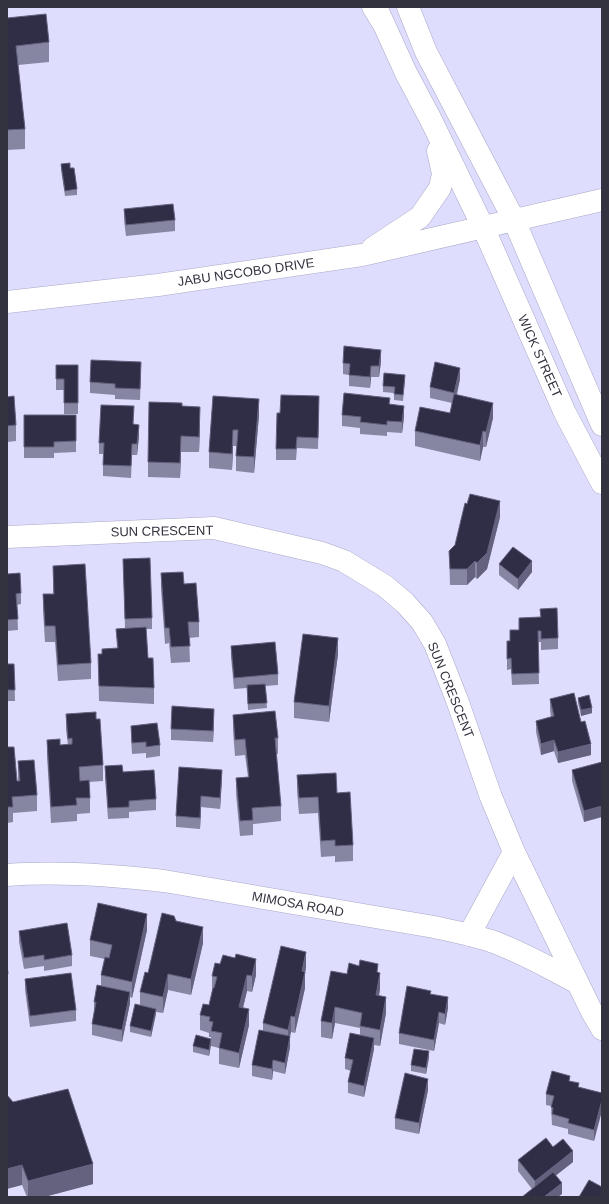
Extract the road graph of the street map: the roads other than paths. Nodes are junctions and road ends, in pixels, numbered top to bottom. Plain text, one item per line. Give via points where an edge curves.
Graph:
1 (408, 7) edge
2 (378, 12) edge
3 (431, 120) junction
4 (602, 200) edge
5 (514, 220) junction
6 (483, 227) junction
7 (362, 255) junction
8 (7, 302) edge
9 (602, 425) edge
10 (602, 483) edge
11 (7, 537) edge
12 (514, 852) junction
13 (7, 875) edge
14 (469, 935) junction
15 (578, 983) junction
16 (602, 1029) edge

1 - 5 street via 426,52
2 - 3 street
3 - 6 street
3 - 7 street via 443,174 440,188 420,217
4 - 5 street, JABU NGCOBO DRIVE
5 - 6 street, JABU NGCOBO DRIVE
5 - 9 street
6 - 7 street, JABU NGCOBO DRIVE
6 - 10 street, WICK STREET via 565,413
7 - 8 street, JABU NGCOBO DRIVE via 158,285
11 - 12 street, SUN CRESCENT via 214,528 322,553 366,573 406,604 422,622 435,644
12 - 14 street
12 - 15 street, SUN CRESCENT
13 - 14 street, MIMOSA ROAD via 89,874 164,881
14 - 15 street, MIMOSA ROAD via 520,952
15 - 16 street, SUN CRESCENT

